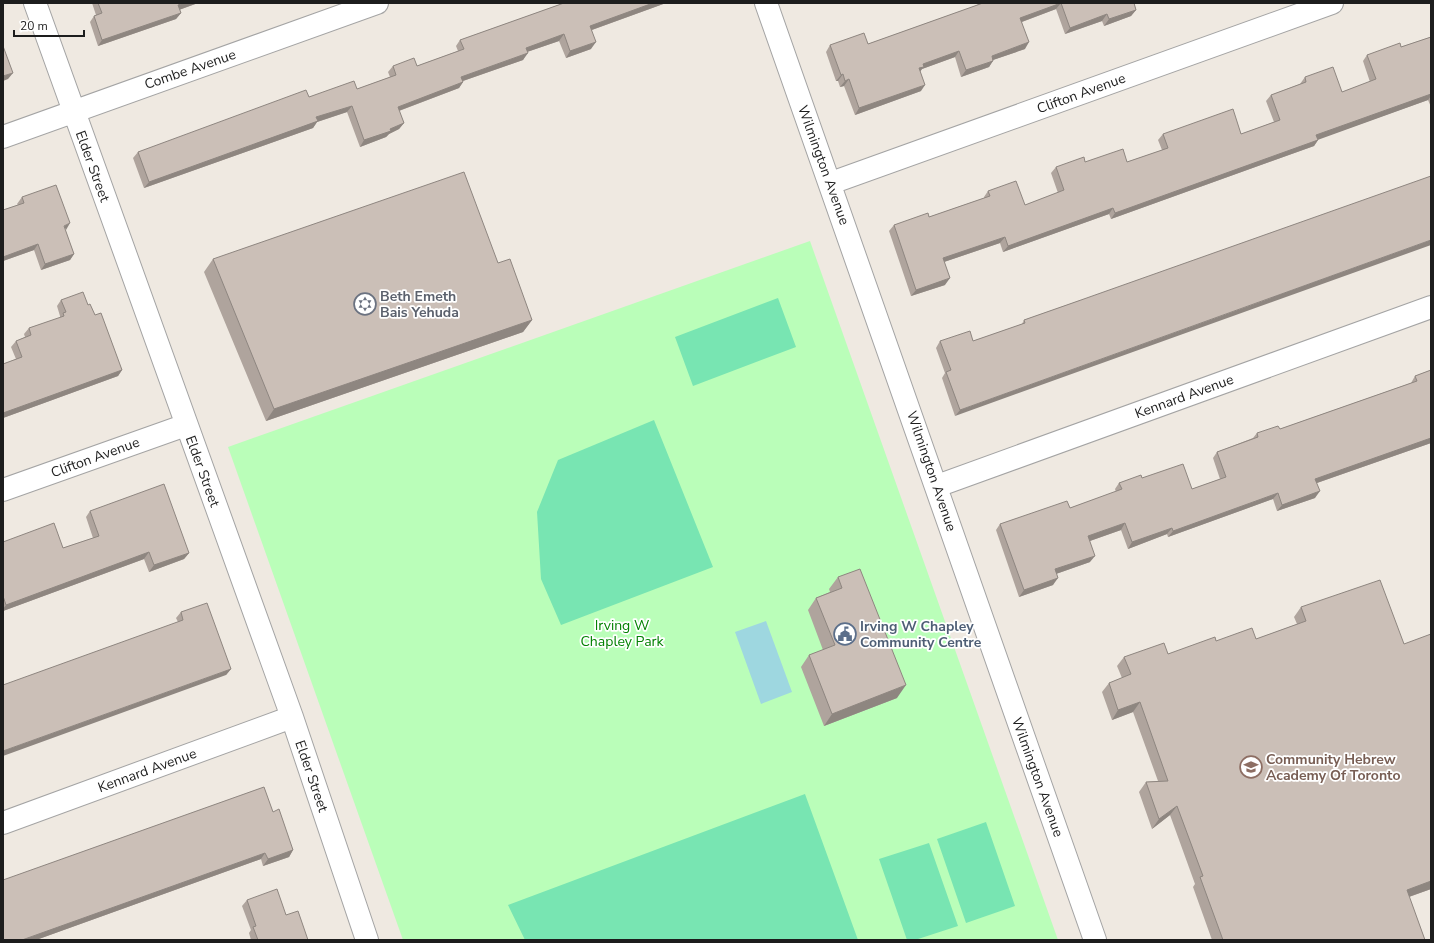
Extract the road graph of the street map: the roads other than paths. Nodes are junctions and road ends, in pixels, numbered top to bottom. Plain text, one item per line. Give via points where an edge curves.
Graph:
1 (35, 3) edge
2 (377, 3) edge
3 (766, 3) edge
4 (1332, 3) edge
5 (73, 111) junction
6 (3, 137) edge
7 (831, 183) junction
8 (1431, 307) edge
9 (186, 425) junction
10 (937, 486) junction
11 (3, 490) edge
12 (292, 717) junction
13 (3, 823) edge
14 (367, 940) edge
15 (1095, 940) edge

1 - 5 street, Elder Street
2 - 5 street, Combe Avenue
3 - 7 street, Wilmington Avenue
4 - 7 street, Clifton Avenue
5 - 6 street, Combe Avenue
5 - 9 street, Elder Street
7 - 10 street, Wilmington Avenue
8 - 10 street, Kennard Avenue
9 - 11 street, Clifton Avenue
9 - 12 street, Elder Street
10 - 15 street, Wilmington Avenue
12 - 13 street, Kennard Avenue
12 - 14 street, Elder Street

